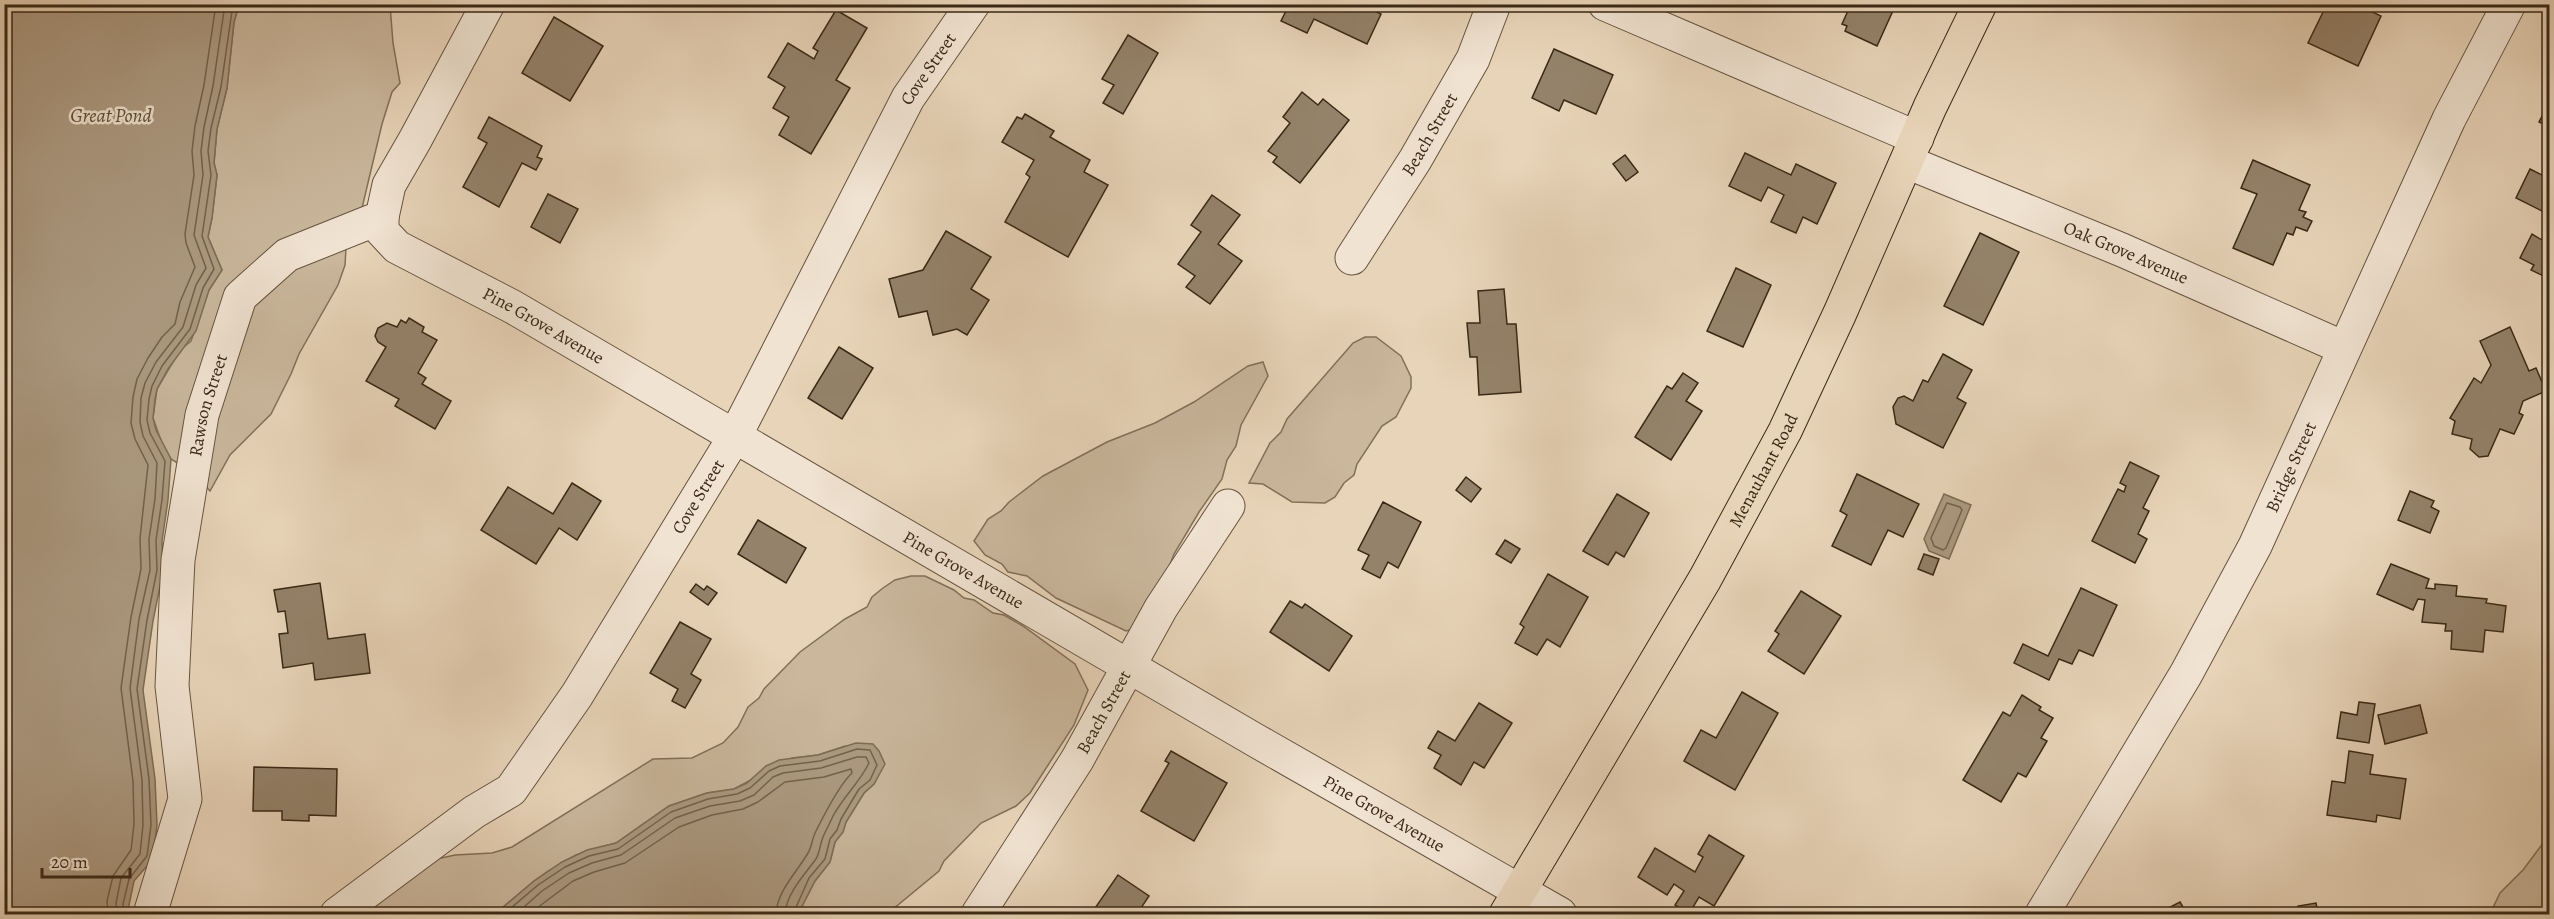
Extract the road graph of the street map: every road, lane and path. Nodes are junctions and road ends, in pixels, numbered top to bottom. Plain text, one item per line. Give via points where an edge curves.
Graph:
1 (488, 4) edge
2 (973, 4) edge
3 (1494, 4) edge
4 (1605, 4) edge
5 (1980, 4) edge
6 (2509, 4) edge
7 (1912, 150) junction
8 (381, 217) junction
9 (1352, 258) dead end
10 (2344, 348) junction
11 (735, 436) junction
12 (1228, 506) dead end
13 (1129, 666) junction
14 (1514, 903) edge
15 (150, 915) edge
16 (337, 915) edge
17 (978, 915) edge
18 (1560, 915) edge
19 (2043, 915) edge

1 - 8 street via 389,185
2 - 11 street, Cove Street via 908,98
3 - 9 street, Beach Street via 1473,59
4 - 7 street, Oak Grove Avenue
5 - 7 main road, Menauhant Road
6 - 10 street, Bridge Street via 2449,119
7 - 10 street, Oak Grove Avenue via 2122,250
7 - 14 main road, Menauhant Road via 1785,431 1705,579
8 - 11 street, Pine Grove Avenue via 382,231 397,247 513,307
8 - 15 street, Rawson Street via 287,255 240,297 202,415 178,560 172,686 185,799
10 - 19 street, Bridge Street via 2249,556 2186,674
11 - 13 street, Pine Grove Avenue
11 - 16 street, Cove Street via 577,695 511,790 474,812
12 - 13 street, Beach Street via 1161,608
13 - 14 street, Pine Grove Avenue via 1390,818
13 - 17 street, Beach Street via 1077,760
14 - 18 street, Pine Grove Avenue

